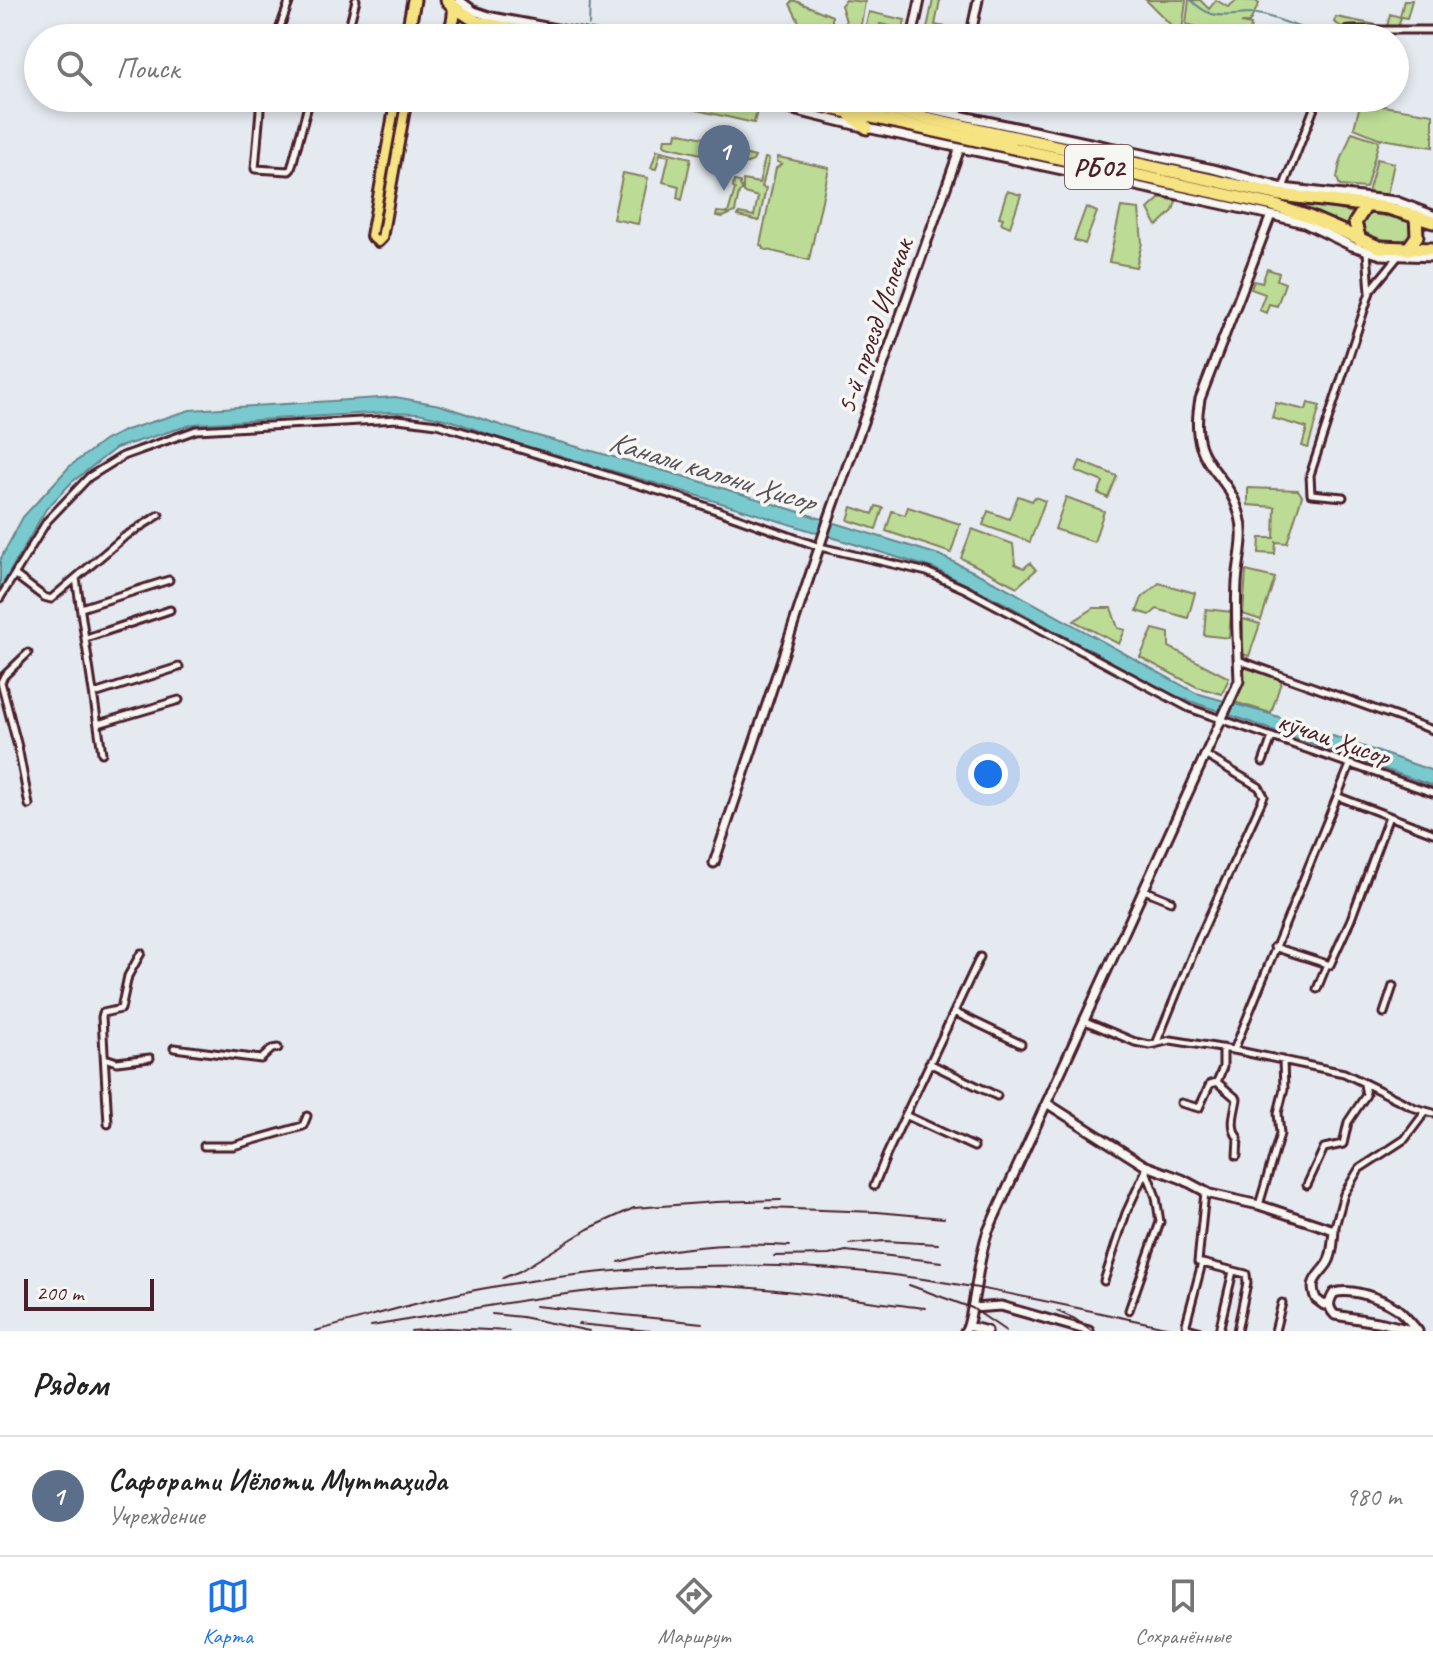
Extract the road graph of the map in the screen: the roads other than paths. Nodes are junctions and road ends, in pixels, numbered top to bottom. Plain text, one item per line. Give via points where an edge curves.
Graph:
1 (290, 0) edge
2 (356, 0) edge
3 (414, 0) edge
4 (920, 0) edge
5 (978, 0) edge
6 (453, 2) edge
7 (281, 24) edge
8 (350, 24) edge
9 (410, 24) edge
10 (452, 24) edge
11 (486, 24) edge
12 (518, 24) edge
13 (915, 24) edge
14 (973, 24) edge
15 (1409, 30) edge
16 (1433, 30) edge
17 (260, 112) edge
18 (306, 112) edge
19 (393, 112) edge
20 (405, 112) edge
21 (801, 112) edge
22 (855, 112) edge
23 (890, 112) edge
24 (939, 112) edge
25 (954, 112) edge
26 (1313, 112) edge
27 (951, 124) junction
28 (867, 128) junction
29 (930, 141) junction
30 (960, 148) junction
31 (1283, 188) junction
32 (1255, 195) junction
33 (377, 200) junction
34 (389, 201) junction
35 (1366, 206) junction
36 (1271, 215) junction
37 (1433, 215) edge
38 (1416, 216) junction
39 (1433, 222) edge
40 (1360, 240) junction
41 (1408, 249) junction
42 (1433, 249) edge
43 (1367, 252) junction
44 (1433, 257) edge
45 (1397, 258) junction
46 (1370, 292) junction
47 (1343, 497) dead end
48 (159, 515) dead end
49 (821, 544) junction
50 (15, 575) junction
51 (76, 577) junction
52 (169, 580) dead end
53 (0, 598) edge
54 (81, 608) junction
55 (170, 610) dead end
56 (86, 638) junction
57 (28, 653) dead end
58 (1238, 660) junction
59 (179, 667) dead end
60 (94, 694) junction
61 (179, 700) dead end
62 (1222, 721) junction
63 (98, 724) junction
64 (1433, 730) edge
65 (1272, 737) junction
66 (102, 753) dead end
67 (1205, 755) junction
68 (1263, 762) dead end
69 (1350, 765) junction
70 (1433, 793) edge
71 (1339, 797) junction
72 (29, 805) dead end
73 (1389, 816) junction
74 (1433, 833) edge
75 (714, 863) dead end
76 (1144, 890) junction
77 (1171, 901) dead end
78 (1274, 947) junction
79 (141, 953) dead end
80 (980, 957) dead end
81 (1327, 964) junction
82 (1393, 986) dead end
83 (1317, 989) dead end
84 (954, 1012) junction
85 (1384, 1013) dead end
86 (1085, 1021) junction
87 (1021, 1044) dead end
88 (1156, 1044) junction
89 (174, 1048) dead end
90 (278, 1048) dead end
91 (1223, 1048) junction
92 (1234, 1050) junction
93 (105, 1058) junction
94 (150, 1058) dead end
95 (1283, 1060) junction
96 (929, 1063) junction
97 (1217, 1082) junction
98 (1364, 1083) junction
99 (997, 1096) dead end
100 (1181, 1103) dead end
101 (1048, 1104) junction
102 (1430, 1112) edge
103 (905, 1115) junction
104 (307, 1116) dead end
105 (108, 1124) dead end
106 (204, 1146) dead end
107 (974, 1147) dead end
108 (1237, 1156) dead end
109 (1144, 1168) junction
110 (1307, 1185) dead end
111 (874, 1186) dead end
112 (1205, 1192) junction
113 (1259, 1205) junction
114 (1334, 1230) junction
115 (1202, 1263) junction
116 (1233, 1271) junction
117 (1104, 1281) dead end
118 (1282, 1303) dead end
119 (1329, 1303) junction
120 (972, 1308) junction
121 (1129, 1310) dead end
122 (967, 1328) edge
123 (987, 1331) edge
124 (1089, 1331) edge
125 (1198, 1331) edge
126 (1219, 1331) edge
127 (1237, 1331) edge
128 (1275, 1331) edge
129 (1417, 1331) edge

1 - 7 street
2 - 8 street
3 - 9 highway
4 - 13 street
5 - 14 street
6 - 10 highway
6 - 11 highway
6 - 12 street
15 - 16 street
17 - 18 street via 255,169 267,171 291,169
19 - 33 main road
20 - 34 main road
21 - 28 street
22 - 28 highway
23 - 27 highway, РБ02
24 - 27 highway
25 - 27 street
26 - 31 street
27 - 29 highway
27 - 32 highway, РБ02
27 - 32 street via 1213,169
28 - 29 street
29 - 30 street
30 - 32 street
30 - 49 street, 5-й проезд Испечак
31 - 32 street
31 - 37 street via 1368,196
32 - 35 highway, РБ02
32 - 36 street
32 - 40 highway, РБ02
33 - 34 main road
33 - 34 main road via 371,238 378,242
35 - 38 highway, РБ02
35 - 40 highway via 1355,223
36 - 43 street
36 - 58 street via 1197,416 1199,446 1241,517
38 - 39 highway, РБ02
38 - 41 highway via 1417,236
40 - 41 highway, РБ02
41 - 42 highway, РБ02
43 - 45 street
43 - 46 street
44 - 45 street
45 - 46 street
46 - 47 street via 1310,475 1311,494
48 - 51 street
49 - 50 street, кӯчаи Ҳисор via 437,424 398,419 196,430 123,456 89,477 47,521
49 - 62 street, кӯчаи Ҳисор via 927,572
49 - 75 street, 5-й проезд Испечак
50 - 51 street via 48,599
50 - 53 street, кӯчаи Ҳисор
51 - 54 street
52 - 54 street
54 - 56 street
55 - 56 street
56 - 60 street
57 - 72 street via 1,682
58 - 62 street via 1239,681
58 - 64 street
59 - 60 street
60 - 63 street
61 - 63 street
62 - 65 street, кӯчаи Ҳисор
62 - 67 street
63 - 66 street
65 - 68 street
65 - 69 street, кӯчаи Ҳисор
67 - 76 street
67 - 88 street via 1259,787 1263,800
69 - 70 street, кӯчаи Ҳисор
69 - 71 street
71 - 73 street
71 - 78 street
73 - 74 street
73 - 81 street via 1351,919
76 - 77 street
76 - 86 street
78 - 81 street
78 - 92 street
79 - 93 street via 128,976 121,1009 103,1013
80 - 84 street
81 - 83 street
82 - 85 street
84 - 87 street
84 - 96 street
86 - 88 street via 1135,1042
86 - 101 street
88 - 91 street via 1171,1040
89 - 90 street via 261,1059
91 - 92 street
91 - 97 street
92 - 95 street
93 - 94 street
93 - 105 street
95 - 98 street via 1344,1073
95 - 113 street via 1280,1134
96 - 99 street
96 - 103 street
97 - 100 street via 1210,1084 1199,1108
97 - 108 street via 1237,1099
98 - 102 street
98 - 110 street via 1366,1095 1348,1122 1343,1144 1324,1148
101 - 109 street
101 - 120 street via 982,1247
102 - 114 street via 1405,1139 1359,1169 1344,1194
103 - 107 street
103 - 111 street
104 - 106 street via 303,1126 233,1146
109 - 112 street
109 - 117 street
109 - 121 street via 1160,1222
112 - 113 street
112 - 115 street via 1198,1262
113 - 114 street
114 - 119 street via 1330,1257 1312,1285 1316,1299
115 - 116 street
115 - 125 street via 1186,1324
116 - 126 street
116 - 127 street via 1246,1274 1247,1283
118 - 128 street
119 - 129 street via 1335,1315
119 - 129 street via 1334,1293 1350,1291 1389,1304
120 - 122 street
120 - 124 street via 1001,1306
122 - 123 street

